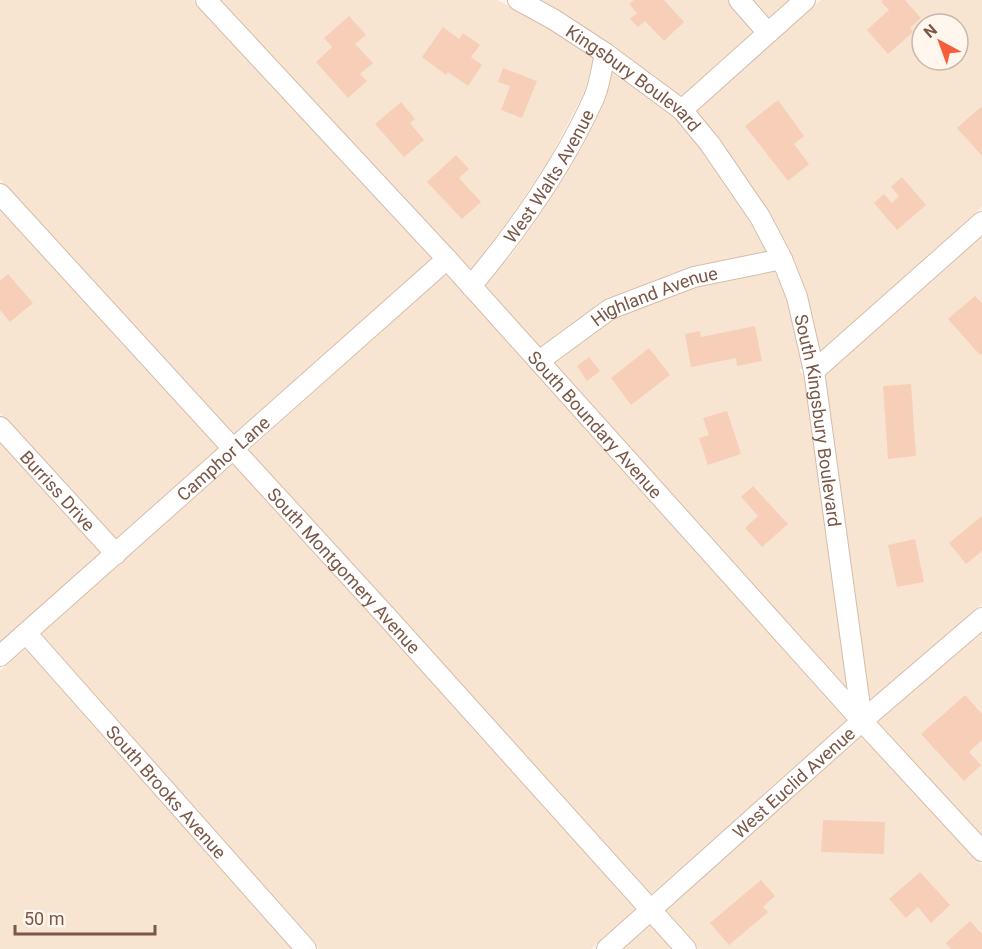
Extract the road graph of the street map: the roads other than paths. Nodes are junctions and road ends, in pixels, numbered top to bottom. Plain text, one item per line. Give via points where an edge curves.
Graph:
1 (206, 0) edge
2 (518, 0) edge
3 (739, 0) edge
4 (805, 0) edge
5 (768, 33) junction
6 (605, 53) junction
7 (682, 110) junction
8 (710, 144) joint
9 (0, 194) edge
10 (982, 222) edge
11 (447, 259) junction
12 (782, 259) junction
13 (471, 286) junction
14 (539, 361) junction
15 (814, 371) junction
16 (0, 427) edge
17 (234, 449) junction
18 (116, 554) junction
19 (982, 618) edge
20 (26, 633) junction
21 (0, 656) edge
22 (862, 721) junction
23 (982, 851) edge
24 (650, 910) junction
25 (306, 949) edge
26 (607, 949) edge
27 (686, 949) edge

1 - 11 street, South Boundary Avenue
2 - 6 street, Kingsbury Boulevard
3 - 5 street
4 - 5 street
5 - 7 street
6 - 7 street, Kingsbury Boulevard
6 - 13 street, West Walts Avenue via 595,96 555,172
7 - 8 street, Kingsbury Boulevard
8 - 12 street, South Kingsbury Boulevard via 760,217
9 - 17 street, South Montgomery Avenue
10 - 15 street
11 - 13 street, South Boundary Avenue
11 - 17 street, Camphor Lane
12 - 14 street, Highland Avenue via 694,277 610,309
12 - 15 street, South Kingsbury Boulevard via 797,297
13 - 14 street, South Boundary Avenue
14 - 22 street, South Boundary Avenue
15 - 22 street, South Kingsbury Boulevard
16 - 18 street, Burriss Drive
17 - 18 street, Camphor Lane
17 - 24 street, South Montgomery Avenue
18 - 20 street, Camphor Lane
19 - 22 street, West Euclid Avenue
20 - 21 street, Camphor Lane
20 - 25 street, South Brooks Avenue
22 - 23 street, South Boundary Avenue
22 - 24 street, West Euclid Avenue
24 - 26 street, West Euclid Avenue
24 - 27 street, South Montgomery Avenue

